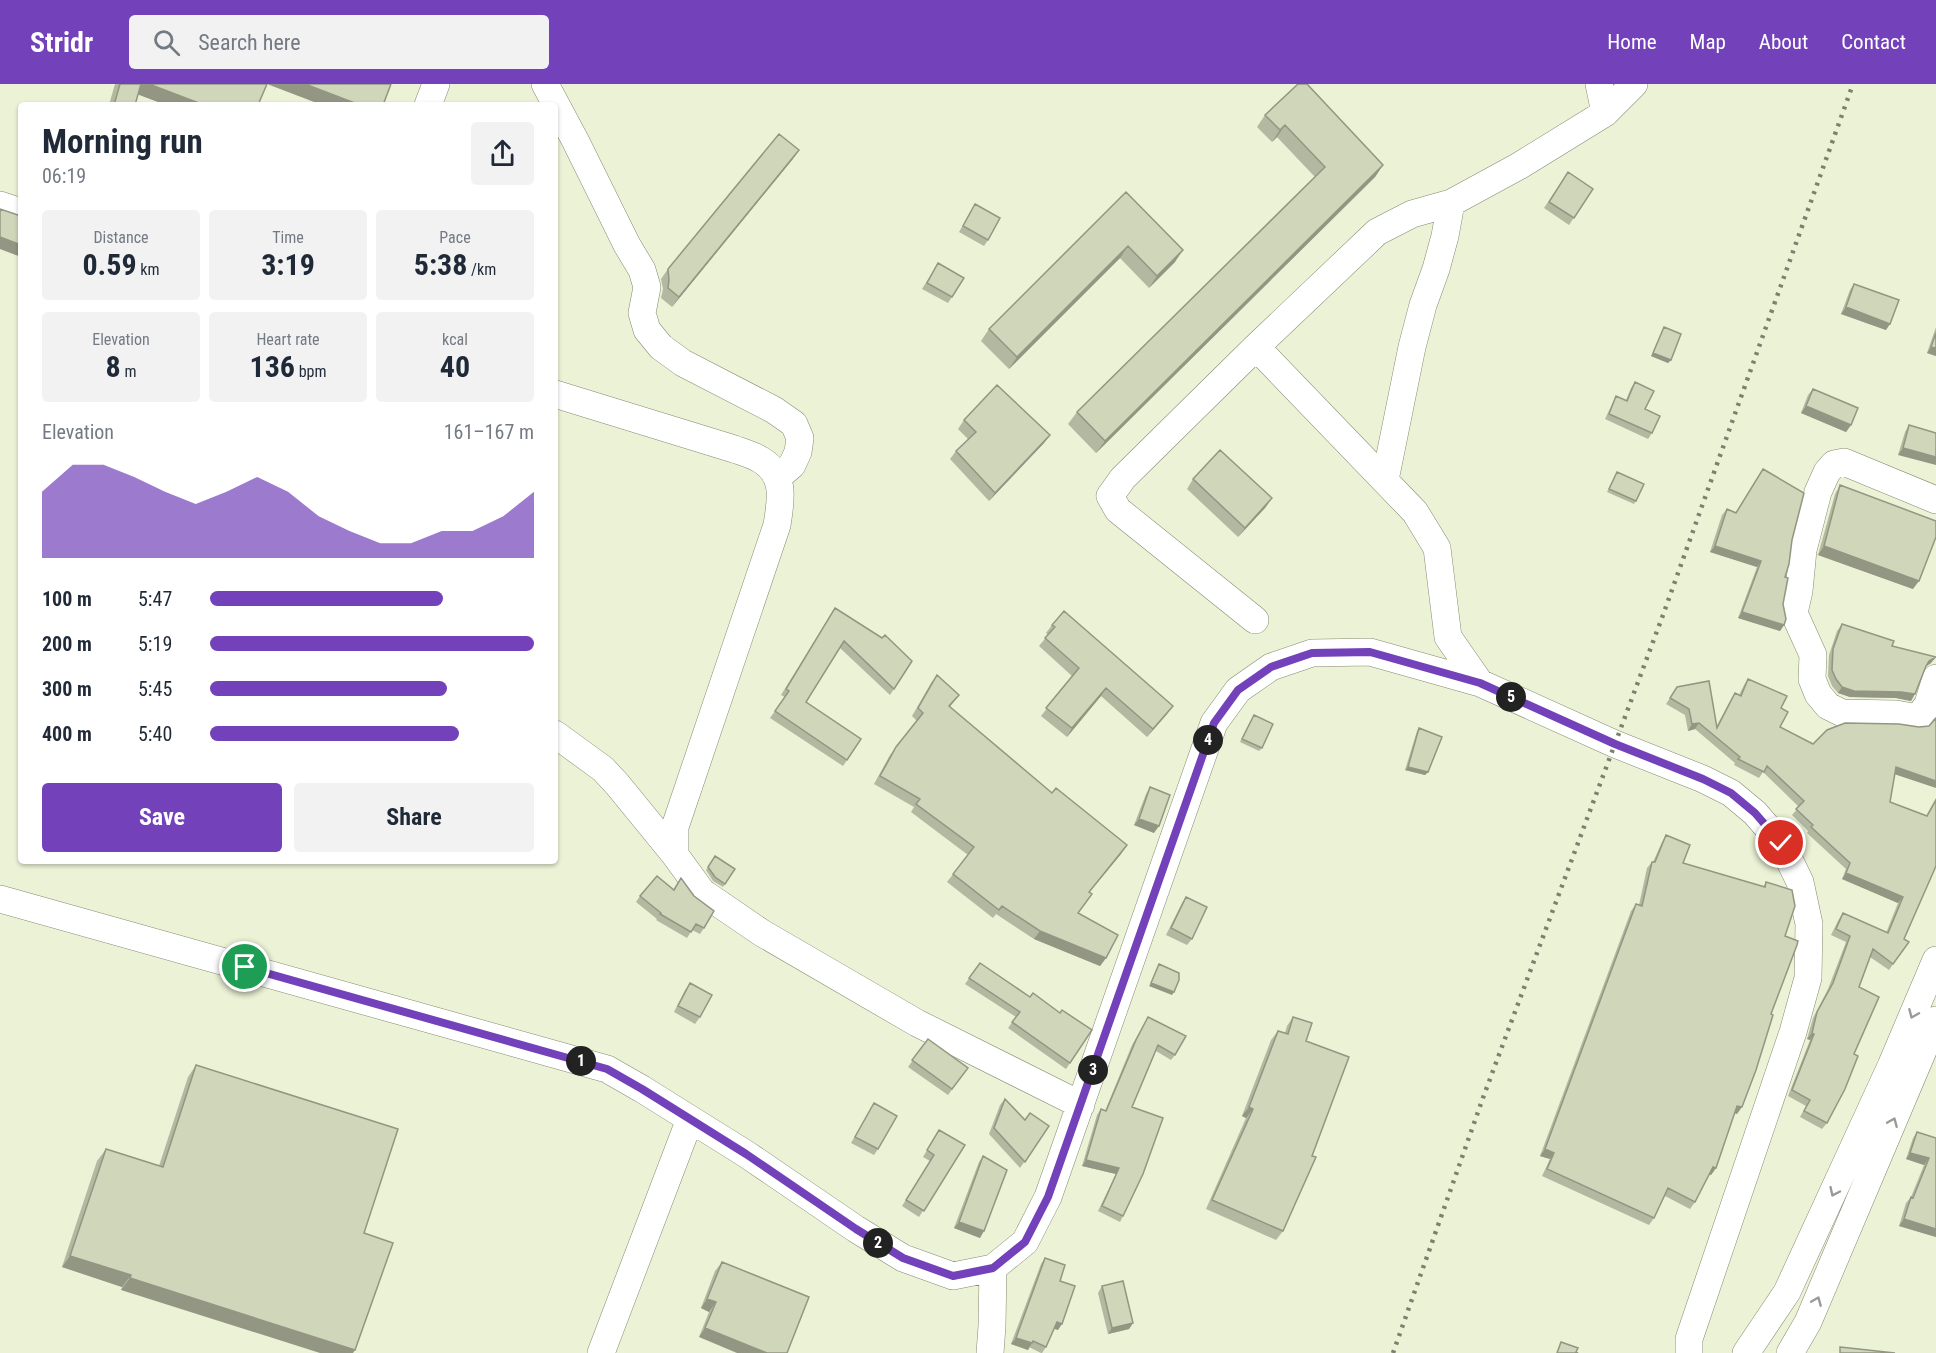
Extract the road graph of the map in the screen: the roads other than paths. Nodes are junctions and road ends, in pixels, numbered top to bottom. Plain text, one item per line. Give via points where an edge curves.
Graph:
1 (436, 84) edge
2 (545, 84) edge
3 (1599, 84) edge
4 (1634, 84) edge
5 (429, 102) edge
6 (555, 102) edge
7 (558, 108) edge
8 (1605, 113) junction
9 (1451, 203) junction
10 (0, 206) edge
11 (18, 211) edge
12 (1256, 346) junction
13 (558, 395) edge
14 (778, 477) junction
15 (1386, 480) junction
16 (1936, 500) edge
17 (1255, 620) dead end
18 (1936, 678) edge
19 (1480, 683) junction
20 (1932, 704) edge
21 (558, 736) edge
22 (675, 855) junction
23 (0, 899) edge
24 (1936, 960) edge
25 (1936, 1020) edge
26 (1081, 1105) junction
27 (690, 1119) junction
28 (993, 1268) junction
29 (1685, 1348) edge
30 (601, 1353) edge
31 (990, 1353) edge
32 (1746, 1353) edge
33 (1790, 1353) edge

1 - 5 street
2 - 6 street
3 - 8 street
4 - 8 street
7 - 14 street via 642,270 647,287 642,313 647,330 683,363 794,424 800,438 798,452 792,465
8 - 9 street
9 - 12 street via 1412,214 1377,232
9 - 15 street via 1412,347
10 - 11 street
12 - 15 street
12 - 17 street via 1110,496 1118,510
13 - 14 street via 734,449 762,460
14 - 22 street via 781,499 777,525 675,827
15 - 19 street via 1415,512 1437,548 1448,637
16 - 20 street via 1844,462 1834,464 1818,492 1803,550 1794,613 1813,655 1812,679 1827,706 1842,712 1918,718
18 - 20 street
19 - 26 street via 1370,652 1312,653 1271,667 1238,690 1214,723
19 - 29 street via 1731,793 1781,843 1800,882 1809,924 1808,978
21 - 22 street via 603,769
22 - 26 street via 702,892 762,933 917,1023
23 - 27 street via 607,1069
24 -> 32 street via 1787,1292
33 -> 25 street via 1809,1322
26 - 28 street via 1048,1197 1025,1242
27 - 28 street via 903,1258 953,1276
27 - 30 street
28 - 31 street

